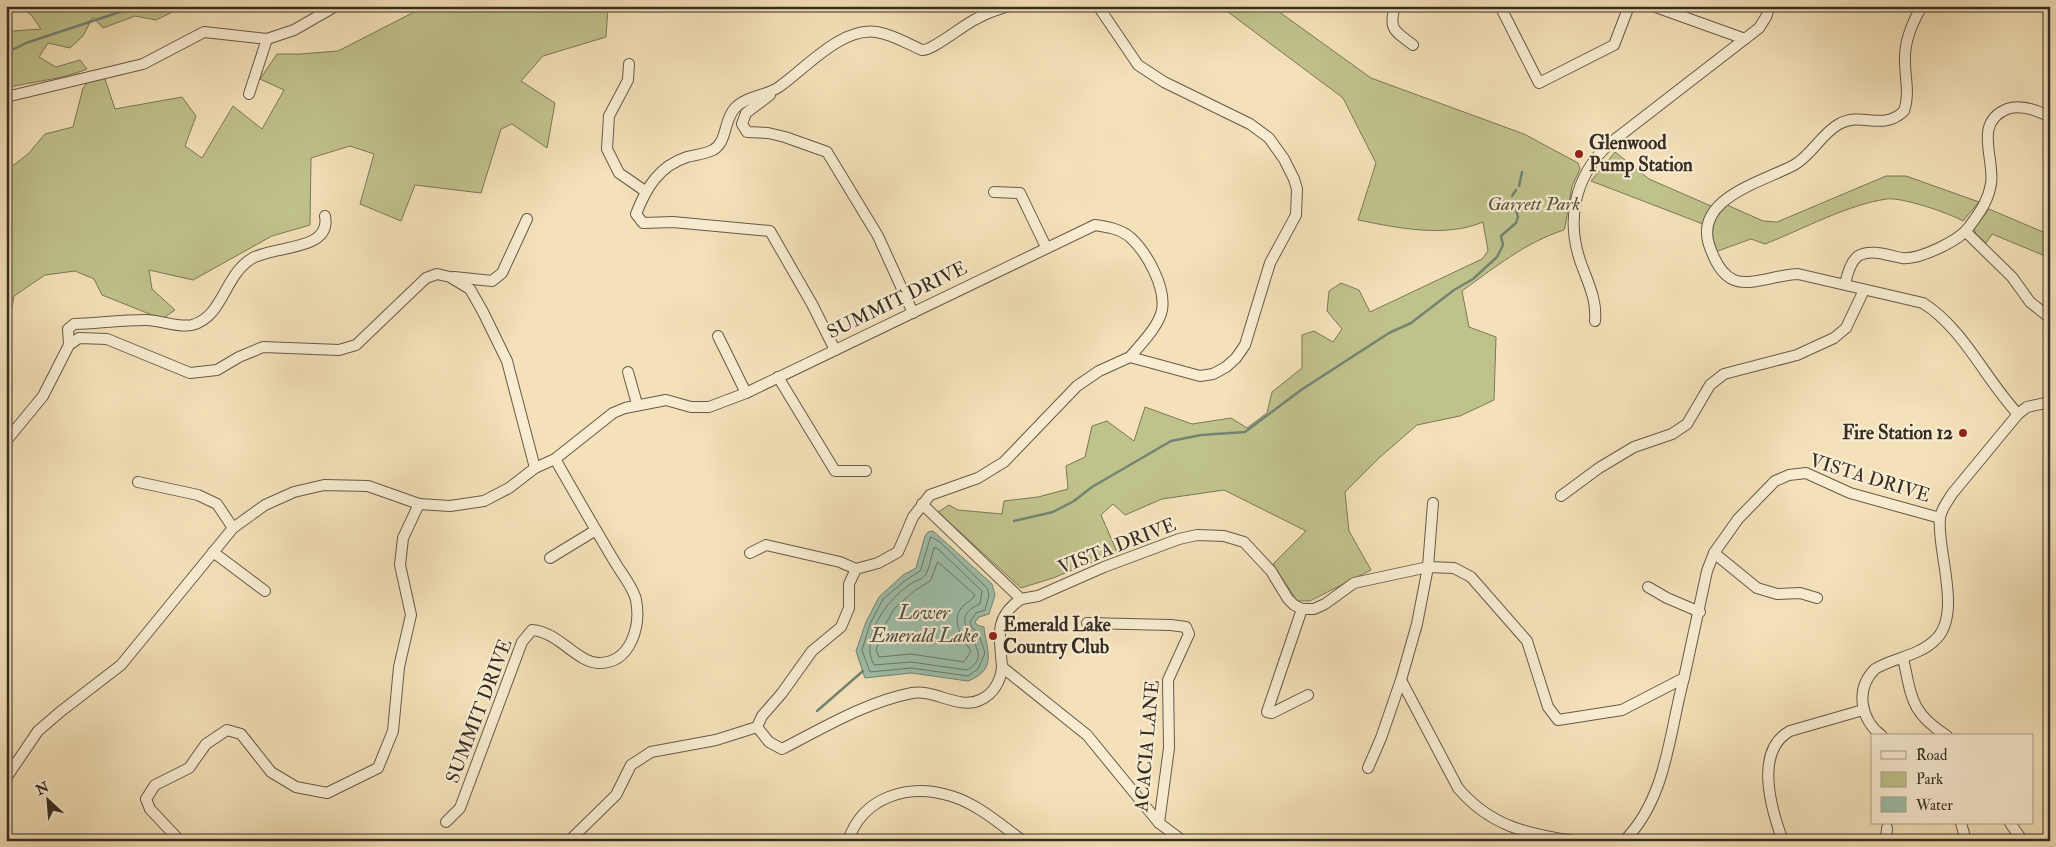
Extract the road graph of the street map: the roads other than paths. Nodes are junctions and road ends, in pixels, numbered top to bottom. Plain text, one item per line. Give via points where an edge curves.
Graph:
1 (336, 6) edge
2 (1010, 6) edge
3 (1098, 6) edge
4 (1396, 6) edge
5 (1500, 6) edge
6 (1629, 6) edge
7 (1653, 6) edge
8 (1770, 6) edge
9 (1922, 6) edge
10 (267, 39) junction
11 (1745, 39) junction
12 (1413, 45) dead end
13 (629, 64) dead end
14 (778, 88) junction
15 (250, 94) dead end
16 (6, 97) edge
17 (2050, 118) edge
18 (645, 191) junction
19 (994, 192) dead end
20 (325, 216) dead end
21 (527, 219) dead end
22 (1966, 232) junction
23 (1046, 247) junction
24 (450, 277) junction
25 (1845, 284) junction
26 (1864, 290) junction
27 (913, 313) junction
28 (2050, 318) edge
29 (1595, 321) dead end
30 (718, 336) dead end
31 (68, 344) junction
32 (834, 350) junction
33 (1130, 357) junction
34 (628, 372) dead end
35 (778, 377) junction
36 (746, 393) junction
37 (2050, 402) edge
38 (636, 404) junction
39 (2018, 414) junction
40 (6, 441) edge
41 (555, 459) junction
42 (535, 468) junction
43 (866, 471) dead end
44 (138, 482) dead end
45 (1561, 496) dead end
46 (1433, 503) dead end
47 (419, 504) junction
48 (922, 504) junction
49 (1940, 518) junction
50 (233, 528) junction
51 (596, 530) junction
52 (213, 552) junction
53 (750, 553) dead end
54 (1714, 553) junction
55 (550, 558) dead end
56 (1428, 568) junction
57 (856, 569) junction
58 (1648, 587) dead end
59 (265, 591) dead end
60 (1817, 598) dead end
61 (1021, 599) junction
62 (1302, 609) junction
63 (1700, 612) junction
64 (1087, 623) dead end
65 (1903, 658) junction
66 (1002, 667) junction
67 (1684, 678) junction
68 (1402, 680) junction
69 (1308, 695) dead end
70 (1863, 710) junction
71 (757, 727) junction
72 (1880, 734) edge
73 (1944, 734) edge
74 (1368, 768) dead end
75 (6, 778) edge
76 (446, 822) dead end
77 (1159, 823) junction
78 (1961, 824) edge
79 (2011, 824) edge
80 (1887, 828) dead end
81 (2022, 840) edge
82 (180, 841) edge
83 (569, 841) edge
84 (848, 841) edge
85 (1023, 841) edge
86 (1183, 841) edge
87 (1574, 841) edge
88 (1624, 841) edge
89 (1783, 841) edge
90 (1886, 841) edge
91 (1966, 841) edge

1 - 10 street via 294,30
2 - 14 street via 977,18 929,50 876,32 848,37 813,59
3 - 33 street via 1138,65 1164,82 1250,124 1268,138 1284,159 1297,189 1298,207 1294,220 1270,263 1244,345 1236,358 1213,374 1200,376
4 - 12 street via 1391,21 1394,29
5 - 6 street via 1539,83 1614,45
7 - 11 street
8 - 11 street via 1759,28
9 - 25 street via 1905,48 1908,89 1904,111 1888,121 1851,120 1839,124 1794,165 1759,179 1718,206 1708,230 1708,244 1722,270 1733,280 1743,282 1798,274
10 - 15 street
10 - 16 street via 204,32 143,64
11 - 29 street via 1609,144 1589,167 1577,193 1572,219 1574,241 1597,306
13 - 18 street via 628,80 609,116 607,149 618,173
14 - 18 street via 735,108 725,124 724,139 713,150 667,165
14 - 27 street via 746,114 742,124 747,132 785,137 827,152 878,236
17 - 22 street via 2038,110 2019,107 1996,116 1987,131 1991,181 1987,201
18 - 32 street via 636,214 643,223 673,222 770,231
19 - 23 street via 1020,193
20 - 31 street via 325,230 316,240 253,257 237,270 213,313 191,325 148,320 74,324 68,329
21 - 24 street via 502,273 492,282
22 - 25 street via 1916,257 1860,254 1852,263
22 - 28 street via 2012,277 2030,302
23 - 27 street, SUMMIT DRIVE
23 - 33 street, SUMMIT DRIVE via 1096,225 1114,228 1130,238 1141,251 1158,281 1163,296 1162,311
24 - 31 street via 436,274 426,278 356,345 339,350 263,347 217,370 190,373 107,339 79,338
24 - 42 street via 470,288 507,361
25 - 26 street
26 - 39 street via 1923,303 1938,313
26 - 45 street via 1846,328 1834,338 1797,355 1724,374 1710,385 1687,424 1672,434 1634,447
27 - 32 street, SUMMIT DRIVE
30 - 36 street
31 - 40 street via 43,396
32 - 35 street, SUMMIT DRIVE
33 - 48 street via 1099,371 1077,386 1004,462 978,478 934,492
34 - 38 street
35 - 36 street, SUMMIT DRIVE
35 - 43 street via 835,471
36 - 38 street, SUMMIT DRIVE via 709,407 692,407 666,400
37 - 39 street via 2027,407
38 - 41 street, SUMMIT DRIVE via 613,413
39 - 49 street via 1952,494
41 - 42 street, SUMMIT DRIVE
41 - 51 street, SUMMIT DRIVE
42 - 47 street, SUMMIT DRIVE via 509,488 484,501 450,506
44 - 50 street via 198,496 217,504
46 - 56 street
47 - 50 street, SUMMIT DRIVE via 368,486 324,486 294,492 265,504
47 - 82 street via 403,538 400,565 411,615 399,667 393,731 378,768 327,793 296,787 271,772 242,734 227,730 206,744 189,768 155,785 146,799 150,809
48 - 57 street via 898,552 878,563
48 - 61 street
49 - 54 street, VISTA DRIVE via 1850,493 1819,477 1796,474 1775,482 1765,490 1738,519
49 - 65 street via 1948,589 1944,626 1935,641
50 - 52 street, SUMMIT DRIVE
51 - 55 street
51 - 76 street, SUMMIT DRIVE via 636,599 637,627 631,645 616,659 598,663 584,658 544,631 532,630 522,642 460,808
52 - 59 street
52 - 75 street, SUMMIT DRIVE via 121,665 38,732
53 - 57 street via 766,545 840,562
54 - 60 street via 1756,588 1777,594 1800,593
54 - 63 street, VISTA DRIVE via 1707,571
56 - 62 street via 1354,583 1325,604 1314,609
56 - 67 street via 1454,568 1471,577 1527,641 1548,706 1558,720 1622,710
56 - 68 street
57 - 71 street via 850,584 850,608 841,627 812,651
58 - 63 street
61 - 62 street, VISTA DRIVE via 1038,596 1180,539 1210,535 1244,542 1271,571 1294,606
61 - 66 street via 1009,607 1000,623
62 - 69 street via 1267,712 1272,713
63 - 67 street, VISTA DRIVE
64 - 77 street, ACACIA LANE via 1171,625 1186,627 1190,634 1168,680 1169,748
65 - 70 street via 1882,665 1869,675 1863,688
65 - 73 street via 1916,708 1931,726
66 - 71 street via 998,682 986,697 978,701 968,703 915,693 880,702 782,749 769,742
66 - 77 street via 1087,735
67 - 88 street, VISTA DRIVE via 1661,778 1644,817
68 - 74 street
68 - 87 street via 1458,788 1469,801 1484,814 1513,829
70 - 72 street
70 - 89 street via 1790,730 1780,736 1773,747 1769,764 1772,808
71 - 83 street via 716,740 651,752 631,765 616,795
77 - 86 street
78 - 91 street
79 - 81 street
80 - 90 street
84 - 85 street via 858,820 872,806 886,796 901,792 951,796 980,810

